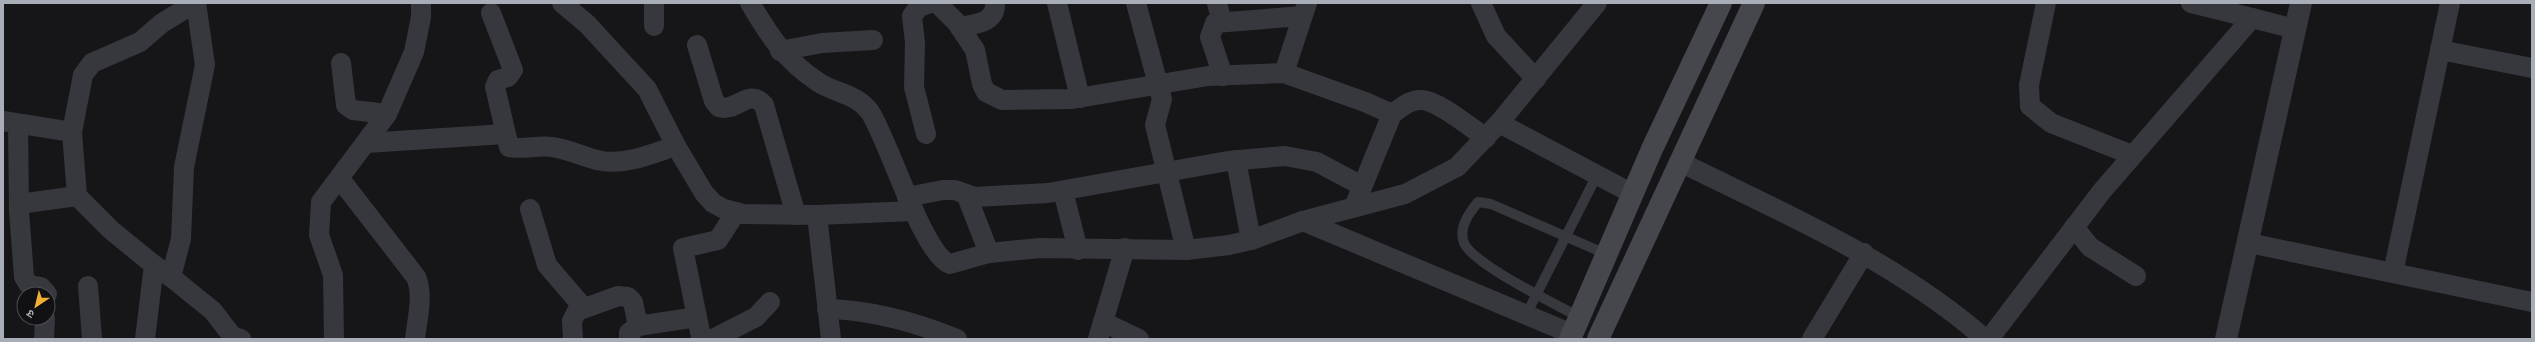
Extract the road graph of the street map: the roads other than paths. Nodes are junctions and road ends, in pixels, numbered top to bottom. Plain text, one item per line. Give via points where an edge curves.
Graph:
1 (195, 3) edge
2 (421, 3) edge
3 (562, 3) edge
4 (654, 3) edge
5 (750, 3) edge
6 (930, 3) edge
7 (937, 3) edge
8 (995, 3) edge
9 (1058, 3) edge
10 (1136, 3) edge
11 (1481, 3) edge
12 (1597, 3) edge
13 (1721, 3) edge
14 (1754, 3) edge
15 (2046, 3) edge
16 (2191, 3) edge
17 (2301, 3) edge
18 (2450, 3) edge
19 (1304, 10) edge
20 (1219, 12) edge
21 (491, 13) dead end
22 (2252, 18) junction
23 (654, 26) dead end
24 (960, 27) junction
25 (2295, 29) junction
26 (873, 40) dead end
27 (697, 45) dead end
28 (2440, 50) junction
29 (780, 51) junction
30 (341, 63) dead end
31 (2532, 68) edge
32 (1284, 73) junction
33 (1223, 76) junction
34 (1536, 79) junction
35 (1158, 84) junction
36 (1080, 98) junction
37 (387, 114) junction
38 (1392, 114) junction
39 (10, 122) edge
40 (1499, 123) junction
41 (72, 132) junction
42 (505, 134) junction
43 (926, 134) dead end
44 (1486, 138) junction
45 (366, 143) junction
46 (676, 146) junction
47 (2132, 155) junction
48 (1236, 160) junction
49 (1680, 162) junction
50 (1166, 172) junction
51 (1597, 175) junction
52 (340, 179) junction
53 (1362, 186) junction
54 (1063, 191) junction
55 (966, 194) junction
56 (1632, 194) junction
57 (13, 196) edge
58 (77, 196) junction
59 (911, 204) junction
60 (1354, 207) junction
61 (530, 209) dead end
62 (736, 212) junction
63 (796, 215) junction
64 (817, 215) junction
65 (1303, 221) junction
66 (2074, 227) junction
67 (1565, 236) junction
68 (1251, 240) junction
69 (2250, 243) junction
70 (1125, 248) junction
71 (1078, 250) junction
72 (1186, 250) junction
73 (989, 253) junction
74 (1864, 253) junction
75 (1606, 254) junction
76 (154, 265) junction
77 (2393, 273) junction
78 (2136, 276) dead end
79 (171, 277) junction
80 (38, 286) edge
81 (88, 286) dead end
82 (1537, 293) junction
83 (770, 302) dead end
84 (2532, 302) edge
85 (583, 307) junction
86 (828, 309) junction
87 (1526, 315) junction
88 (697, 317) junction
89 (45, 326) edge
90 (1101, 330) edge
91 (1574, 330) edge
92 (634, 332) edge
93 (44, 339) edge
94 (92, 339) edge
95 (145, 339) edge
96 (241, 339) edge
97 (334, 339) edge
98 (415, 339) edge
99 (573, 339) edge
100 (704, 339) edge
101 (712, 339) edge
102 (831, 339) edge
103 (957, 339) edge
104 (1139, 339) edge
105 (1598, 339) edge
106 (1812, 339) edge
107 (1985, 339) edge
108 (1989, 339) edge
109 (2226, 339) edge

1 - 41 street via 162,23 140,42 92,63 83,75
1 - 79 street via 205,65 184,167 181,239
2 - 37 street via 422,17 414,52
3 - 46 street via 587,24 647,89
4 - 23 street
5 - 29 street
6 - 43 street via 919,7 912,16 915,43 914,87
7 - 24 street
8 - 24 street via 995,12 990,18
9 - 36 street
10 - 35 street
11 - 34 street via 1496,36
12 - 34 street
13 - 56 main road
14 - 49 main road
15 - 47 street via 2029,85 2030,106 2051,123
16 - 22 street
17 - 25 street
18 - 28 street
19 - 20 street
19 - 32 street
20 - 33 street via 1210,37
21 - 42 street via 514,70 508,77 496,83
22 - 25 street
22 - 47 street
24 - 36 street via 975,50 982,84 992,97 1002,100
25 - 69 street
26 - 29 street via 822,43
27 - 63 street via 714,101 719,107 730,108 750,98 756,98 764,104
28 - 31 street
28 - 77 street
29 - 59 street via 818,83 847,93 870,112
30 - 37 street via 346,105 353,110
32 - 33 street
32 - 38 street
33 - 35 street
34 - 40 street
35 - 36 street
35 - 50 street via 1162,105 1155,125
37 - 45 street
38 - 44 street via 1408,102 1422,100 1435,104
38 - 53 street
39 - 41 street
39 - 57 street
40 - 44 street
40 - 51 street
41 - 58 street
42 - 45 street
42 - 46 street via 509,147 540,145 602,161 616,162
44 - 60 street via 1457,167 1426,185 1405,194
45 - 52 street
46 - 62 street via 704,193 713,203
47 - 66 street
48 - 50 street
48 - 53 street via 1285,156 1301,158 1317,162
48 - 68 street
49 - 74 street
49 - 105 main road
50 - 54 street
50 - 72 street
51 - 56 street
51 - 67 lane
52 - 97 street via 321,202 319,235 333,275
52 - 98 street via 420,286
53 - 60 street
54 - 55 street via 988,197
54 - 71 street
55 - 59 street via 943,190
55 - 73 street
56 - 75 main road
57 - 58 street
57 - 80 street via 26,282
58 - 76 street via 111,230
59 - 64 street
59 - 73 street via 945,263 960,263
60 - 65 street
61 - 85 street via 547,265
62 - 63 street
62 - 88 street via 718,240 683,248
63 - 64 street
64 - 86 street
65 - 68 street
65 - 87 street
66 - 78 street via 2090,247
66 - 108 street
67 - 75 lane
67 - 82 lane
67 - 82 lane via 1491,204 1478,202 1466,219 1462,232 1464,243 1472,253 1486,265
68 - 72 street
69 - 77 street
69 - 109 street
70 - 71 street
70 - 72 street
70 - 90 street
71 - 73 street via 1040,248
74 - 106 street
74 - 107 street via 1961,318
75 - 91 main road
76 - 79 street
76 - 95 street
77 - 84 street
79 - 96 street via 213,311 233,337
81 - 94 street
82 - 87 lane
82 - 91 lane
83 - 101 street via 756,318
85 - 92 street via 623,296 633,302
85 - 99 street via 574,315
86 - 102 street
86 - 103 street via 885,315
87 - 91 street
88 - 92 street
88 - 100 street
89 - 93 street
90 - 104 street

